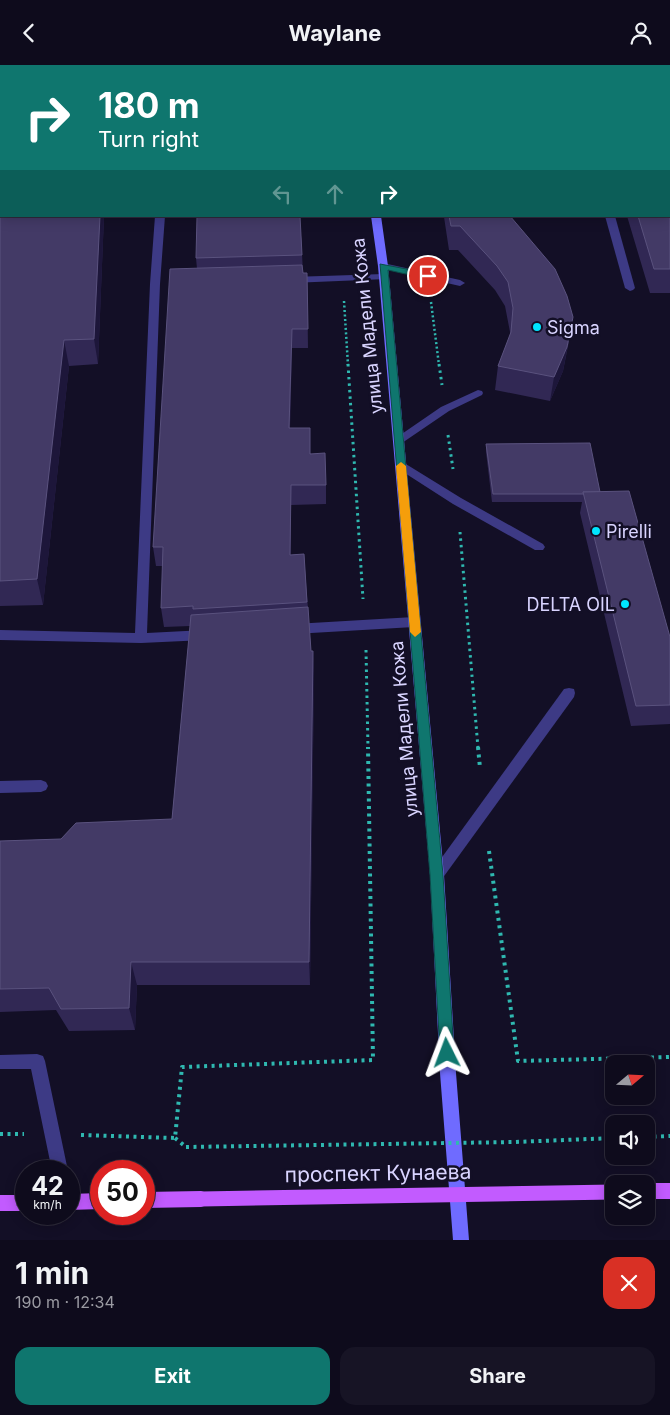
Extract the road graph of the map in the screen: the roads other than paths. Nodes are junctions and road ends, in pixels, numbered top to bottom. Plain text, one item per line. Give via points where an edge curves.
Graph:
1 (160, 217) edge
2 (376, 217) edge
3 (610, 217) edge
4 (383, 271) junction
5 (284, 280) edge
6 (460, 283) dead end
7 (630, 288) dead end
8 (478, 393) dead end
9 (398, 440) junction
10 (401, 465) junction
11 (539, 547) dead end
12 (414, 622) junction
13 (278, 630) edge
14 (219, 634) edge
15 (0, 635) edge
16 (141, 638) junction
17 (569, 693) dead end
18 (41, 786) dead end
19 (0, 787) edge
20 (437, 875) junction
21 (0, 1062) edge
22 (58, 1160) edge
23 (655, 1191) edge
24 (670, 1191) edge
25 (605, 1192) edge
26 (155, 1200) edge
27 (0, 1203) edge
28 (15, 1203) edge
29 (461, 1240) edge

1 - 16 lane via 160,284
2 - 4 main road, улица Мадели Кожа
3 - 7 lane
4 - 5 lane via 343,278
4 - 6 lane
4 - 9 main road, улица Мадели Кожа
8 - 9 lane via 445,409
9 - 10 main road, улица Мадели Кожа
10 - 11 lane
10 - 12 main road, улица Мадели Кожа
12 - 13 lane
12 - 20 main road, улица Мадели Кожа
14 - 16 lane
15 - 16 lane
17 - 20 lane
18 - 19 lane
20 - 29 main road, улица Мадели Кожа
21 - 22 lane via 37,1061
23 - 24 main road
25 - 26 main road, проспект Кунаева, bridge
27 - 28 main road

